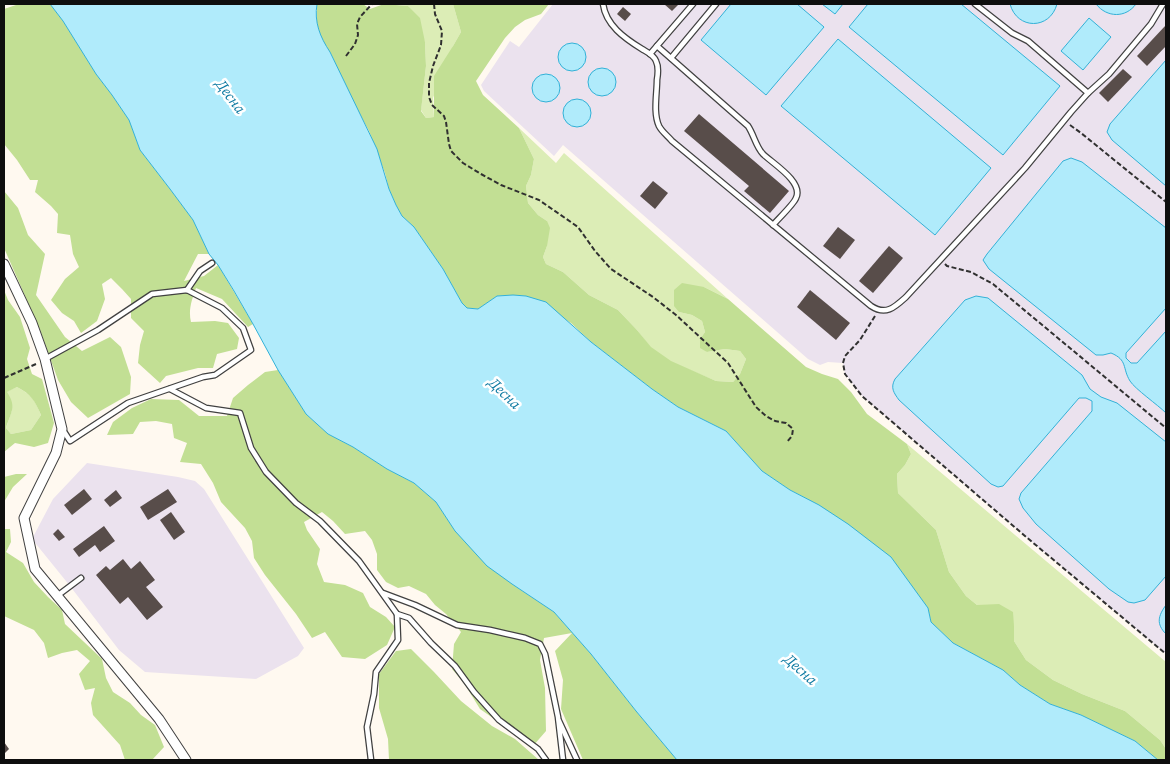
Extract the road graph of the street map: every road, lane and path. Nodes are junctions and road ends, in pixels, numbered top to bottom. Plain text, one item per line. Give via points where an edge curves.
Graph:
1 (372, 4) edge
2 (434, 4) edge
3 (603, 4) edge
4 (693, 4) edge
5 (716, 4) edge
6 (975, 4) edge
7 (1163, 4) edge
8 (658, 46) junction
9 (650, 54) junction
10 (346, 56) dead end
11 (671, 58) junction
12 (1088, 93) junction
13 (1064, 121) junction
14 (1166, 202) edge
15 (774, 225) junction
16 (941, 260) junction
17 (212, 263) dead end
18 (4, 264) edge
19 (187, 290) junction
20 (879, 310) junction
21 (45, 359) junction
22 (4, 378) edge
23 (170, 389) junction
24 (1166, 428) edge
25 (62, 429) junction
26 (787, 442) dead end
27 (81, 578) dead end
28 (382, 592) junction
29 (57, 596) junction
30 (397, 614) junction
31 (1166, 654) edge
32 (558, 717) junction
33 (186, 760) edge
34 (371, 760) edge
35 (546, 760) edge
36 (563, 760) edge
37 (577, 760) edge

1 - 10 path via 360,18 355,44
2 - 26 path via 442,32 429,83 429,97 432,105 444,116 452,151 463,163 481,174 539,200 578,227 611,269 676,315 728,363 756,407 766,416 793,429
3 - 9 lane via 604,13 615,29
4 - 8 lane
5 - 11 lane
6 - 12 lane via 1012,33 1028,41
7 - 12 lane via 1145,32
8 - 9 lane
8 - 11 lane
9 - 15 lane via 658,70 656,106 659,126 679,147
11 - 15 lane via 748,126 761,152 794,182 797,198
12 - 13 lane
13 - 14 path
13 - 16 lane
15 - 20 lane
16 - 20 lane via 896,306
16 - 24 path via 947,266 971,272 993,284
17 - 19 lane via 200,271
18 - 21 street
19 - 21 lane via 152,294 98,330
19 - 23 lane via 222,308 243,328 251,350 215,375
20 - 31 path via 843,363 846,374 862,396
21 - 22 path
21 - 25 street
23 - 25 lane via 128,404 70,441
23 - 28 lane via 206,408 240,413 251,448 266,472 296,503 327,527
25 - 29 street via 56,453 24,518 35,569
27 - 29 lane
28 - 30 lane
28 - 32 lane via 456,625 490,630 540,644
29 - 33 street via 159,719
30 - 34 lane via 398,640 376,672 367,727
30 - 35 lane via 409,618 455,666 499,720 538,749
32 - 36 lane
32 - 37 lane

